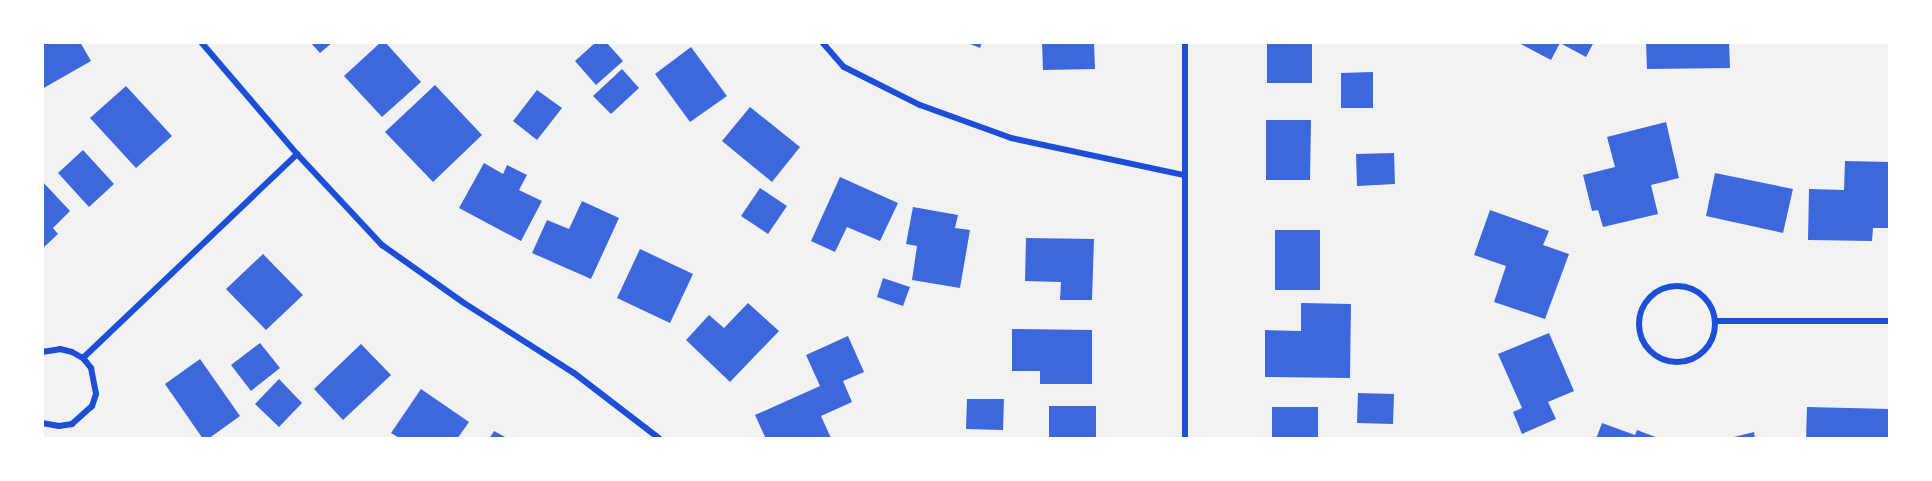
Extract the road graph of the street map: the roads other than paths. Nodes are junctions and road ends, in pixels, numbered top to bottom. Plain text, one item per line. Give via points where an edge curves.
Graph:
1 (201, 42) edge
2 (822, 42) edge
3 (1185, 42) edge
4 (297, 154) junction
5 (1183, 175) junction
6 (1716, 321) junction
7 (1890, 321) edge
8 (42, 352) edge
9 (83, 358) junction
10 (42, 423) edge
11 (660, 439) edge
12 (1185, 439) edge

1 - 4 street
2 - 5 street via 844,67 930,108 1011,138
3 - 5 street
4 - 9 street
4 - 11 street via 382,245 574,373
5 - 12 street
6 - 6 street via 1713,309 1698,291 1674,285 1652,295 1640,315 1639,328 1651,352 1674,362 1700,355 1709,346
6 - 7 street
8 - 9 street via 60,349
9 - 10 street via 96,381 92,406 72,424

